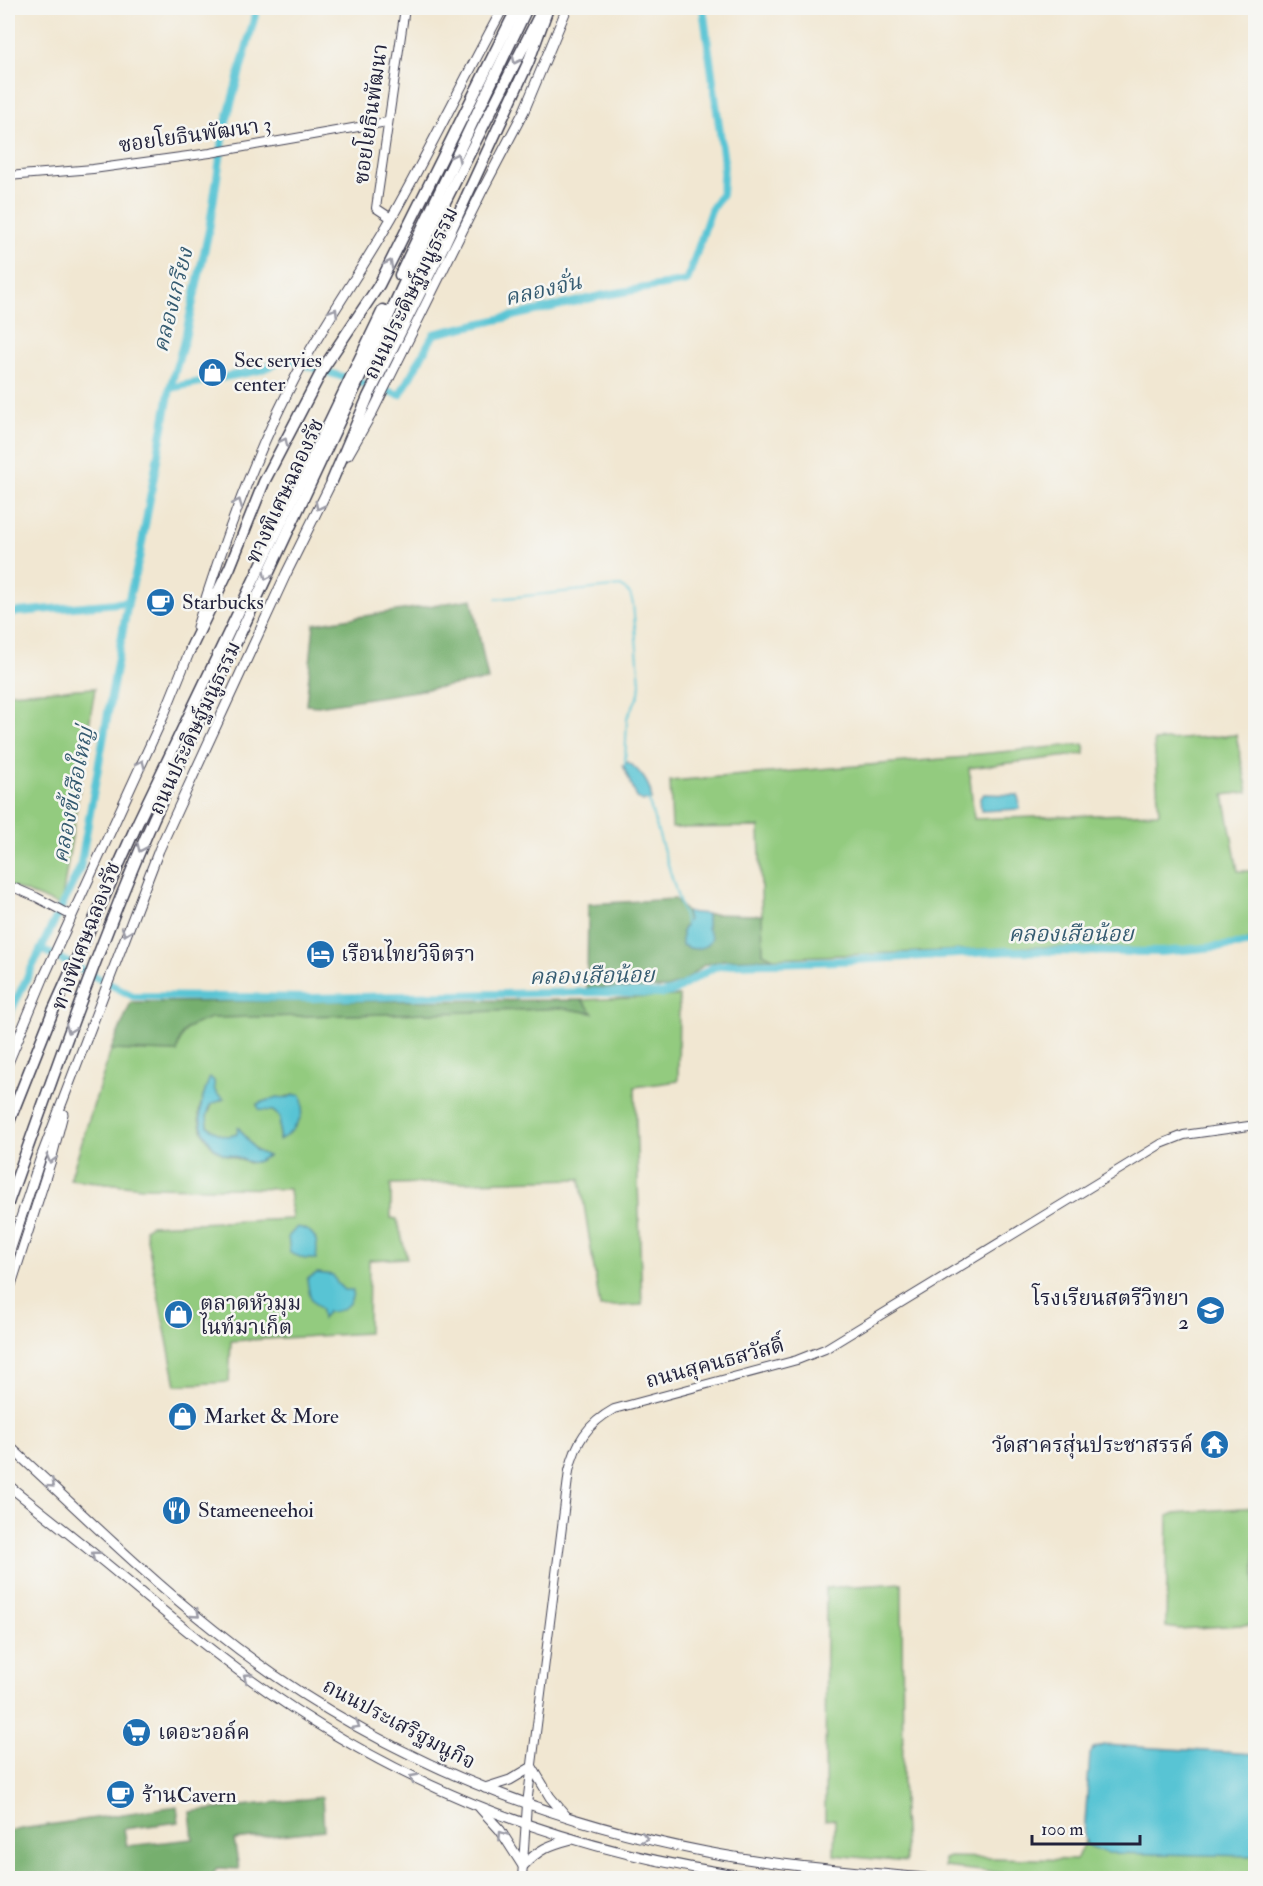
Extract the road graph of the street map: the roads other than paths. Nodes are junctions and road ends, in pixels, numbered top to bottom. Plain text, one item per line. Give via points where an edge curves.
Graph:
1 (405, 8) edge
2 (503, 8) edge
3 (517, 8) edge
4 (527, 8) edge
5 (543, 8) edge
6 (548, 8) edge
7 (567, 8) edge
8 (387, 122) junction
9 (8, 176) edge
10 (391, 218) junction
11 (381, 383) junction
12 (332, 481) joint
13 (191, 648) junction
14 (8, 885) edge
15 (64, 911) junction
16 (17, 1041) junction
17 (8, 1058) edge
18 (8, 1063) edge
19 (71, 1083) junction
20 (8, 1124) edge
21 (1256, 1125) edge
22 (8, 1203) edge
23 (8, 1257) edge
24 (8, 1294) edge
25 (8, 1445) edge
26 (8, 1485) edge
27 (532, 1767) junction
28 (447, 1773) junction
29 (484, 1788) junction
30 (440, 1791) junction
31 (527, 1804) junction
32 (478, 1806) junction
33 (568, 1818) junction
34 (526, 1824) junction
35 (612, 1831) junction
36 (572, 1839) junction
37 (608, 1850) junction
38 (523, 1866) junction
39 (522, 1878) edge
40 (759, 1878) edge
41 (925, 1878) edge

1 - 8 main road, ซอยโยธินพัฒนา
2 - 10 main road, ถนนประดิษฐ์มนูธรรม
13 -> 3 highway via 230,567 264,482 322,370 379,285
20 -> 4 highway, ทางพิเศษฉลองรัช via 138,822
5 -> 22 highway, ทางพิเศษฉลองรัช via 400,291 145,840 95,963
6 - 11 highway via 528,63
7 - 11 main road, ถนนประดิษฐ์มนูธรรม via 524,111
8 - 9 main road, ซอยโยธินพัฒนา 3 via 210,153
8 - 10 main road, ซอยโยธินพัฒนา via 376,208
13 -> 10 main road, ถนนประดิษฐ์มนูธรรม via 239,501 267,436 302,366
11 - 12 highway
12 -> 19 main road, ถนนประดิษฐ์มนูธรรม via 174,816
15 -> 13 main road, ถนนประดิษฐ์มนูธรรม via 153,739
14 - 15 main road
15 - 16 main road, ถนนประดิษฐ์มนูธรรม via 56,951
16 - 17 main road
16 - 18 main road, ถนนประดิษฐ์มนูธรรม
19 - 23 main road, ถนนประดิษฐ์มนูธรรม
19 -> 24 main road
21 - 27 main road, ถนนสุคนธสวัสดิ์ via 1184,1135 1161,1144 825,1349 614,1409 597,1418 577,1448 569,1471
25 -> 28 main road, ถนนประเสริฐมนูกิจ via 132,1560 238,1648 339,1715
30 -> 26 main road, ถนนประเสริฐมนูกิจ via 361,1749 249,1679
27 - 29 main road via 510,1780
27 - 31 main road, ถนนสุคนธสวัสดิ์
27 - 33 main road
28 - 29 main road, ถนนประเสริฐมนูกิจ
28 - 30 main road
29 - 31 main road, ถนนประเสริฐมนูกิจ
30 - 32 main road, ถนนประเสริฐมนูกิจ
31 - 33 main road, ถนนประเสริฐมนูกิจ
31 - 34 main road, ถนนสุคนธสวัสดิ์
32 - 34 main road, ถนนประเสริฐมนูกิจ
38 -> 32 main road via 500,1830
33 - 35 main road, ถนนประเสริฐมนูกิจ
34 - 36 main road, ถนนประเสริฐมนูกิจ
34 - 38 main road, ถนนสุคนธสวัสดิ์
35 - 37 main road
35 -> 41 main road, ถนนประเสริฐมนูกิจ via 740,1857
36 - 37 main road, ถนนประเสริฐมนูกิจ
36 - 38 main road via 536,1852
37 - 40 main road, ถนนประเสริฐมนูกิจ via 688,1868
38 - 39 main road, ถนนสุคนธสวัสดิ์

